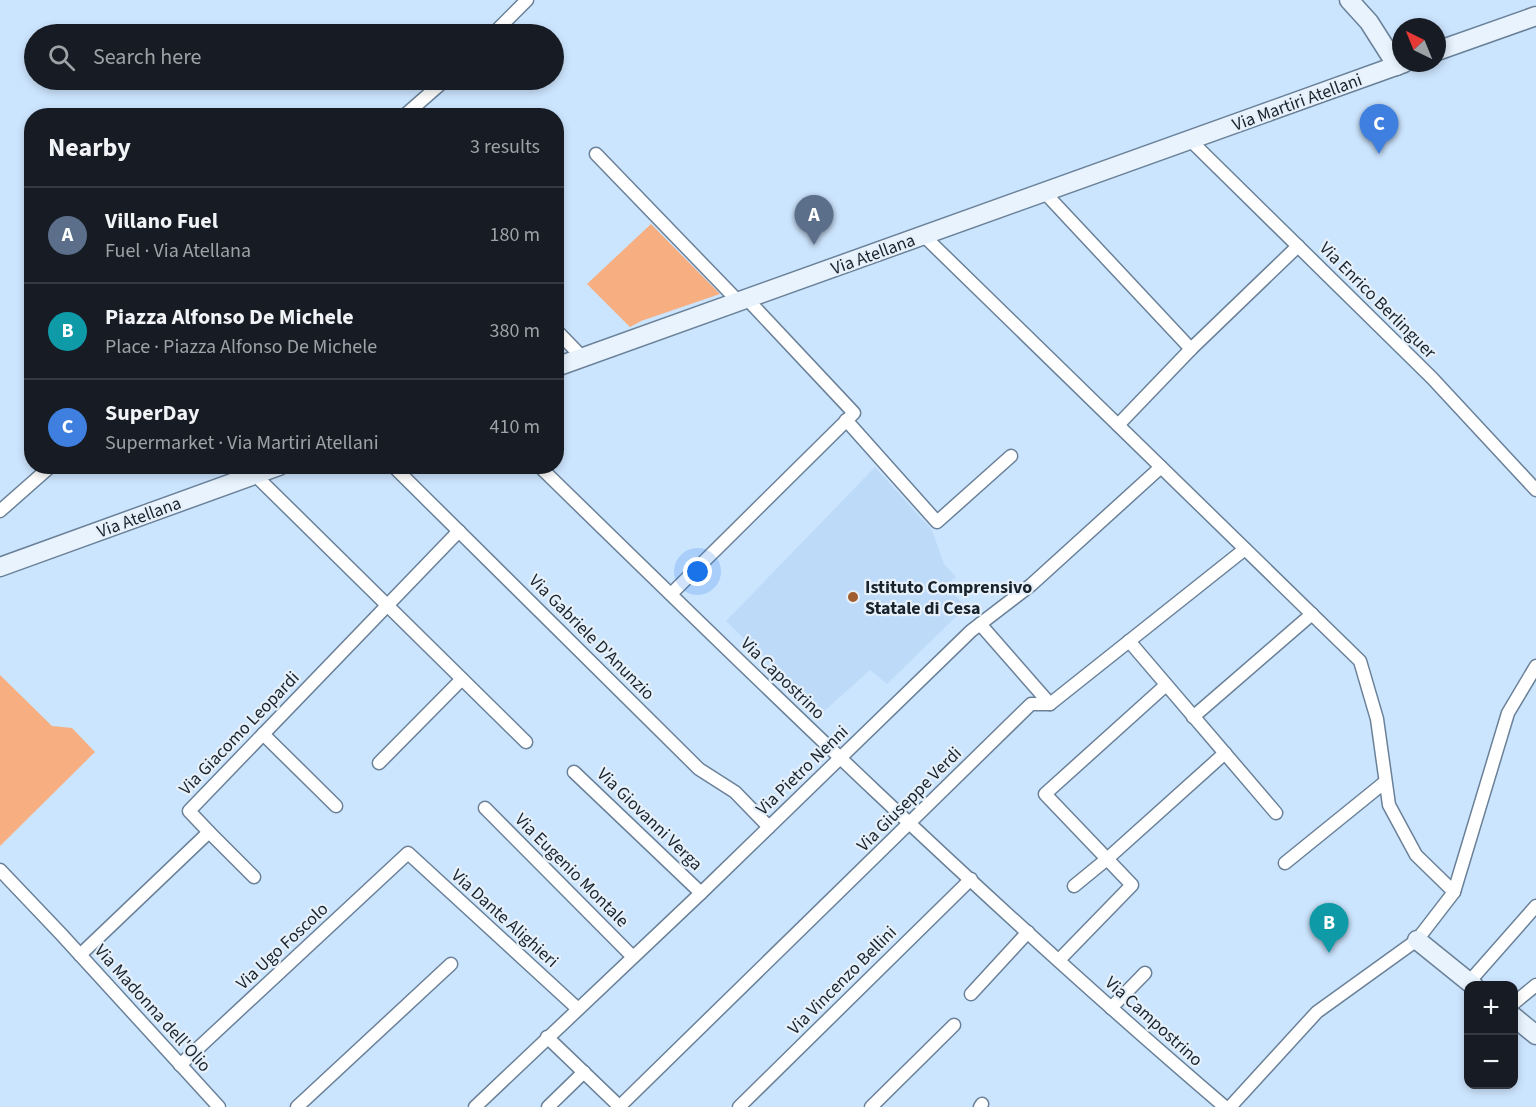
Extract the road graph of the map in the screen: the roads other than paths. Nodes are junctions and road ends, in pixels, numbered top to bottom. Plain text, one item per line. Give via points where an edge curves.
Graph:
1 (526, 0) edge
2 (1349, 0) edge
3 (1536, 16) edge
4 (503, 24) edge
5 (1446, 48) edge
6 (1392, 52) edge
7 (1392, 67) edge
8 (434, 90) edge
9 (413, 108) edge
10 (1190, 140) junction
11 (596, 154) dead end
12 (1045, 193) junction
13 (924, 236) junction
14 (1298, 246) junction
15 (743, 301) junction
16 (564, 338) edge
17 (1191, 349) junction
18 (583, 358) junction
19 (564, 364) edge
20 (846, 420) junction
21 (1118, 425) junction
22 (1011, 456) dead end
23 (1161, 467) junction
24 (42, 474) edge
25 (401, 474) edge
26 (547, 474) edge
27 (255, 475) joint
28 (1536, 490) edge
29 (0, 511) edge
30 (459, 531) junction
31 (1245, 549) junction
32 (0, 567) edge
33 (670, 594) junction
34 (388, 605) junction
35 (1312, 614) junction
36 (980, 624) junction
37 (1129, 641) junction
38 (1536, 666) edge
39 (462, 679) junction
40 (1166, 685) junction
41 (1050, 704) junction
42 (1193, 717) junction
43 (263, 734) junction
44 (526, 742) dead end
45 (1224, 753) junction
46 (840, 759) junction
47 (379, 763) dead end
48 (574, 772) dead end
49 (1385, 782) junction
50 (336, 806) dead end
51 (485, 808) dead end
52 (1276, 813) dead end
53 (910, 824) junction
54 (769, 827) junction
55 (209, 832) junction
56 (408, 853) joint
57 (1107, 859) junction
58 (1285, 863) dead end
59 (0, 870) edge
60 (254, 877) dead end
61 (971, 879) junction
62 (1074, 886) dead end
63 (1454, 892) junction
64 (700, 893) junction
65 (1536, 906) edge
66 (1028, 932) junction
67 (1417, 940) junction
68 (80, 955) junction
69 (633, 957) junction
70 (1059, 960) junction
71 (451, 964) dead end
72 (1145, 973) dead end
73 (1468, 981) edge
74 (1474, 981) edge
75 (1536, 985) edge
76 (971, 994) dead end
77 (1518, 1001) edge
78 (1112, 1008) junction
79 (578, 1009) junction
80 (1518, 1020) edge
81 (954, 1025) dead end
82 (1535, 1033) edge
83 (547, 1038) junction
84 (180, 1065) junction
85 (584, 1072) junction
86 (219, 1107) edge
87 (297, 1107) edge
88 (475, 1107) edge
89 (548, 1107) edge
90 (620, 1107) edge
91 (739, 1107) edge
92 (871, 1107) edge
93 (1226, 1107) edge
94 (1230, 1107) edge

1 - 4 street
2 - 6 main road
3 - 5 main road
7 - 10 main road, Via Martiri Atellani
8 - 9 street
10 - 12 main road, Via Atellana
10 - 14 street, Via Enrico Berlinguer
11 - 15 street
12 - 13 main road, Via Atellana
12 - 17 street
13 - 15 main road, Via Atellana
13 - 21 street
14 - 17 street
14 - 28 street, Via Enrico Berlinguer via 1432,378
15 - 18 main road, Via Atellana
15 - 20 street via 854,413
16 - 18 street
17 - 21 street
18 - 19 main road, Via Atellana
20 - 22 street via 937,522
20 - 33 street
21 - 23 street
23 - 31 street
23 - 36 street, Via Pietro Nenni via 1031,585
24 - 29 street
25 - 30 street, Via Gabriele D'Anunzio
26 - 33 street, Via Capostrino
27 - 32 main road, Via Atellana
27 - 34 street
30 - 34 street, Via Giacomo Leopardi
30 - 54 street, Via Gabriele D'Anunzio via 699,769 735,792
31 - 35 street
31 - 37 street, Via Giuseppe Verdi
33 - 46 street, Via Capostrino
34 - 39 street
34 - 43 street, Via Giacomo Leopardi
35 - 42 street
35 - 49 street via 1360,661 1377,719
36 - 41 street
36 - 46 street, Via Pietro Nenni
37 - 40 street
37 - 41 street, Via Giuseppe Verdi
38 - 63 street via 1508,713
39 - 44 street
39 - 47 street
40 - 42 street
40 - 57 street via 1045,794
41 - 53 street, Via Giuseppe Verdi via 1031,704
42 - 45 street
43 - 50 street
43 - 55 street, Via Giacomo Leopardi via 189,811
45 - 52 street
45 - 57 street
46 - 53 street, Via Capostrino
46 - 54 street, Via Pietro Nenni
48 - 64 street, Via Giovanni Verga
49 - 58 street
49 - 63 street via 1389,805 1416,855
51 - 69 street, Via Eugenio Montale
53 - 61 street, Via Capostrino
53 - 90 street, Via Giuseppe Verdi
54 - 64 street, Via Pietro Nenni
55 - 60 street
55 - 68 street
56 - 79 street, Via Dante Alighieri
56 - 84 street, Via Ugo Foscolo
57 - 62 street
57 - 70 street via 1132,885
59 - 68 street, Via Madonna dell'Olio
61 - 66 street, Via Capostrino
61 - 91 street, Via Vincenzo Bellini
63 - 67 street
64 - 69 street, Via Pietro Nenni
65 - 74 street
66 - 70 street, Via Capostrino
66 - 76 street
67 - 73 main road
67 - 94 street via 1317,1012
68 - 84 street, Via Madonna dell'Olio
69 - 79 street, Via Pietro Nenni
70 - 78 street, Via Campostrino
71 - 87 street
72 - 78 street
75 - 77 street
78 - 93 street, Via Campostrino
79 - 83 street, Via Pietro Nenni
80 - 82 main road
81 - 92 street
83 - 85 street
83 - 88 street, Via Pietro Nenni
84 - 86 street, Via Madonna dell'Olio
85 - 89 street
85 - 90 street

